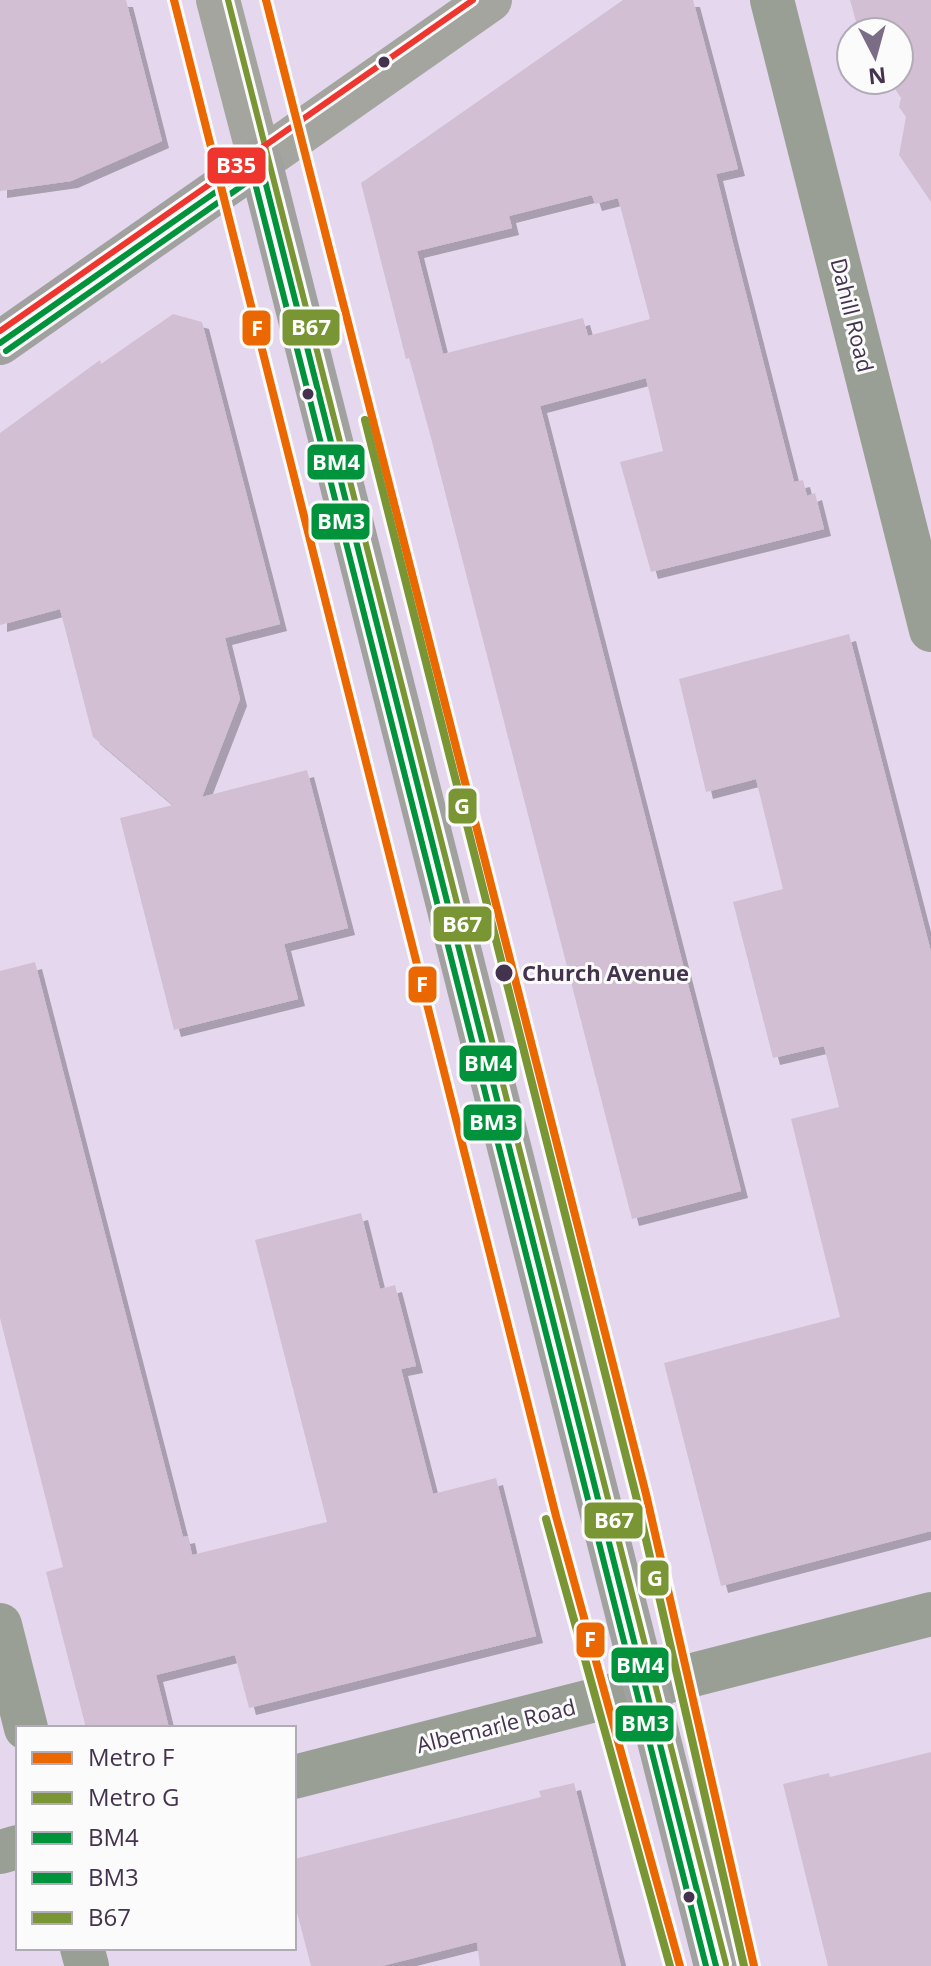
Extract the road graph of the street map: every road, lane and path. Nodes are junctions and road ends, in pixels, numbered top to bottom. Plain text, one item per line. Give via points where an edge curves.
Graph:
1 (218, 0) edge
2 (490, 0) edge
3 (772, 0) edge
4 (260, 161) junction
5 (0, 343) edge
6 (924, 569) edge
7 (931, 630) edge
8 (931, 1614) edge
9 (0, 1625) edge
10 (646, 1688) junction
11 (25, 1726) edge
12 (296, 1776) edge
13 (716, 1966) edge

1 - 4 main road
2 - 4 main road
3 - 6 street, Dahill Road
4 - 5 main road
4 - 10 main road
6 - 7 street, Dahill Road
8 - 10 street, Albemarle Road
9 - 11 street
10 - 12 street, Albemarle Road
10 - 13 main road

